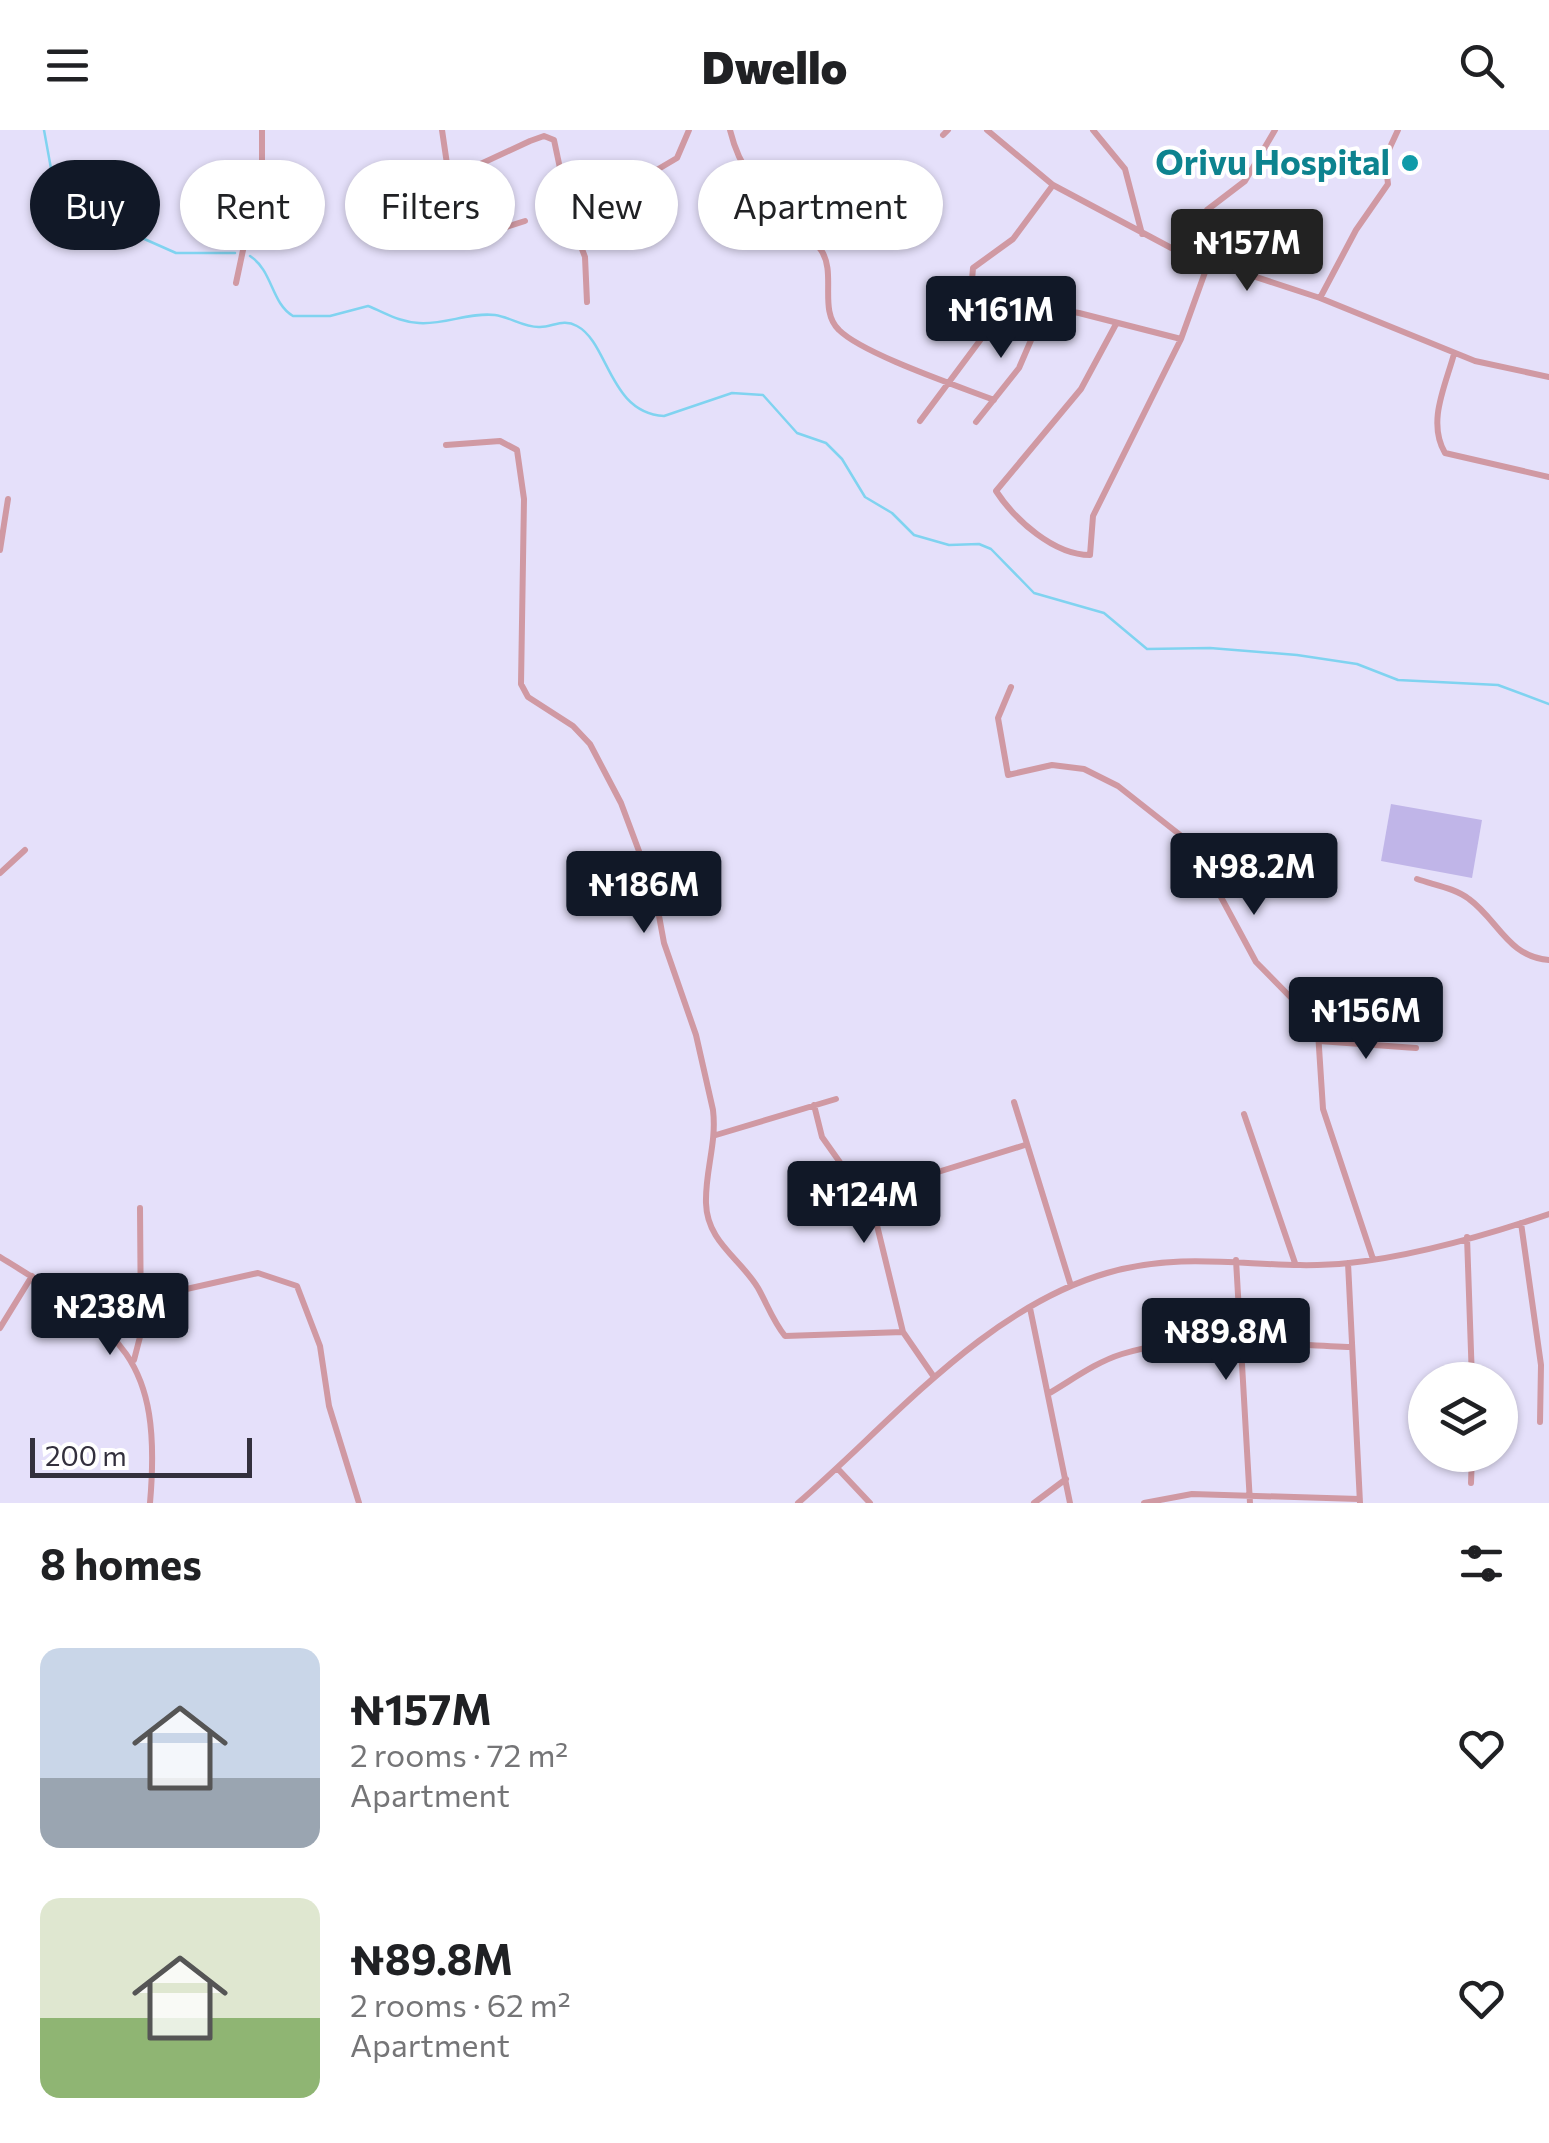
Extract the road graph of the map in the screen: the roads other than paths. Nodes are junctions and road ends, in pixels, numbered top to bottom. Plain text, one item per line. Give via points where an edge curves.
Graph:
1 (262, 130) edge
2 (442, 130) edge
3 (689, 130) edge
4 (730, 130) edge
5 (986, 130) edge
6 (1093, 130) edge
7 (1275, 130) edge
8 (1398, 130) edge
9 (444, 160) edge
10 (493, 160) edge
11 (561, 160) edge
12 (673, 160) edge
13 (1053, 185) junction
14 (525, 222) dead end
15 (515, 225) edge
16 (1142, 236) junction
17 (582, 250) edge
18 (1177, 251) junction
19 (1208, 264) junction
20 (236, 283) dead end
21 (1320, 298) junction
22 (997, 299) junction
23 (587, 302) dead end
24 (1044, 310) junction
25 (1115, 326) junction
26 (1181, 340) junction
27 (1454, 354) junction
28 (1549, 377) edge
29 (948, 382) junction
30 (994, 400) junction
31 (920, 421) dead end
32 (976, 422) dead end
33 (446, 445) dead end
34 (1549, 477) edge
35 (8, 499) dead end
36 (0, 550) edge
37 (1011, 688) dead end
38 (24, 850) dead end
39 (0, 873) edge
40 (1417, 880) dead end
41 (1549, 960) edge
42 (1319, 1041) junction
43 (1416, 1048) dead end
44 (836, 1098) dead end
45 (1014, 1102) dead end
46 (814, 1105) junction
47 (1244, 1114) dead end
48 (716, 1135) junction
49 (1025, 1145) junction
50 (870, 1204) junction
51 (140, 1208) dead end
52 (1549, 1214) edge
53 (1521, 1224) junction
54 (1467, 1236) junction
55 (0, 1256) edge
56 (1373, 1259) junction
57 (1236, 1260) junction
58 (1296, 1263) junction
59 (1348, 1264) junction
60 (32, 1276) junction
61 (1070, 1286) junction
62 (142, 1299) junction
63 (1030, 1308) junction
64 (0, 1328) edge
65 (903, 1332) junction
66 (1243, 1344) junction
67 (1352, 1348) junction
68 (134, 1360) junction
69 (1471, 1362) edge
70 (934, 1378) junction
71 (1048, 1394) junction
72 (1540, 1422) dead end
73 (838, 1468) junction
74 (1472, 1472) edge
75 (1066, 1478) junction
76 (1472, 1483) dead end
77 (1250, 1500) edge
78 (1360, 1501) edge
79 (1144, 1502) edge
80 (150, 1503) edge
81 (359, 1503) edge
82 (798, 1503) edge
83 (870, 1503) edge
84 (1034, 1503) edge
85 (1070, 1503) edge

1 - 20 street via 260,173
2 - 9 street
3 - 12 street
4 - 29 street via 764,197 795,216 822,250 830,272 830,314 839,332
5 - 13 street
6 - 16 street via 1125,169
7 - 18 street via 1245,180 1208,210
8 - 21 street via 1385,158 1388,184
10 - 11 street via 549,136
13 - 16 street
13 - 22 street via 1013,239 970,274
14 - 15 street
16 - 18 street
17 - 23 street
18 - 19 street
19 - 21 street
19 - 26 street
21 - 27 street
22 - 24 street
22 - 29 street via 990,327
24 - 25 street
24 - 30 street via 1019,368
25 - 26 street
25 - 26 street via 1081,390 996,491 1038,534 1074,555 1090,555 1093,516
27 - 28 street
27 - 34 street via 1435,423 1445,452
29 - 30 street
29 - 31 street
30 - 32 street
33 - 48 street via 500,440 517,450 524,499 521,684 590,744 621,803 655,894 706,1075
35 - 36 street
37 - 42 street via 998,718 1008,775 1052,765 1084,769 1182,834 1203,853 1256,962 1310,1016
38 - 39 street
40 - 41 street via 1472,901 1512,946
42 - 43 street
42 - 56 street via 1323,1108
44 - 46 street
45 - 49 street
46 - 48 street
46 - 50 street via 822,1137
47 - 58 street
48 - 65 street via 706,1192 709,1223 785,1336
49 - 50 street via 912,1180
49 - 61 street
50 - 65 street
51 - 62 street
52 - 53 street
53 - 54 street
53 - 72 street via 1542,1365
54 - 56 street
54 - 69 street
55 - 60 street
56 - 59 street
57 - 58 street
57 - 61 street via 1151,1263
57 - 66 street
58 - 59 street
59 - 67 street
60 - 64 street
60 - 68 street via 124,1345
61 - 63 street
62 - 68 street
62 - 81 street via 258,1273 297,1286 320,1346 329,1406
63 - 70 street
63 - 71 street
65 - 70 street
66 - 67 street
66 - 71 street via 1176,1344 1125,1353
66 - 77 street
67 - 78 street
68 - 80 street via 150,1422
70 - 73 street
71 - 75 street
73 - 82 street
73 - 83 street
74 - 76 street
75 - 84 street
75 - 85 street
77 - 78 street
77 - 79 street via 1192,1494

